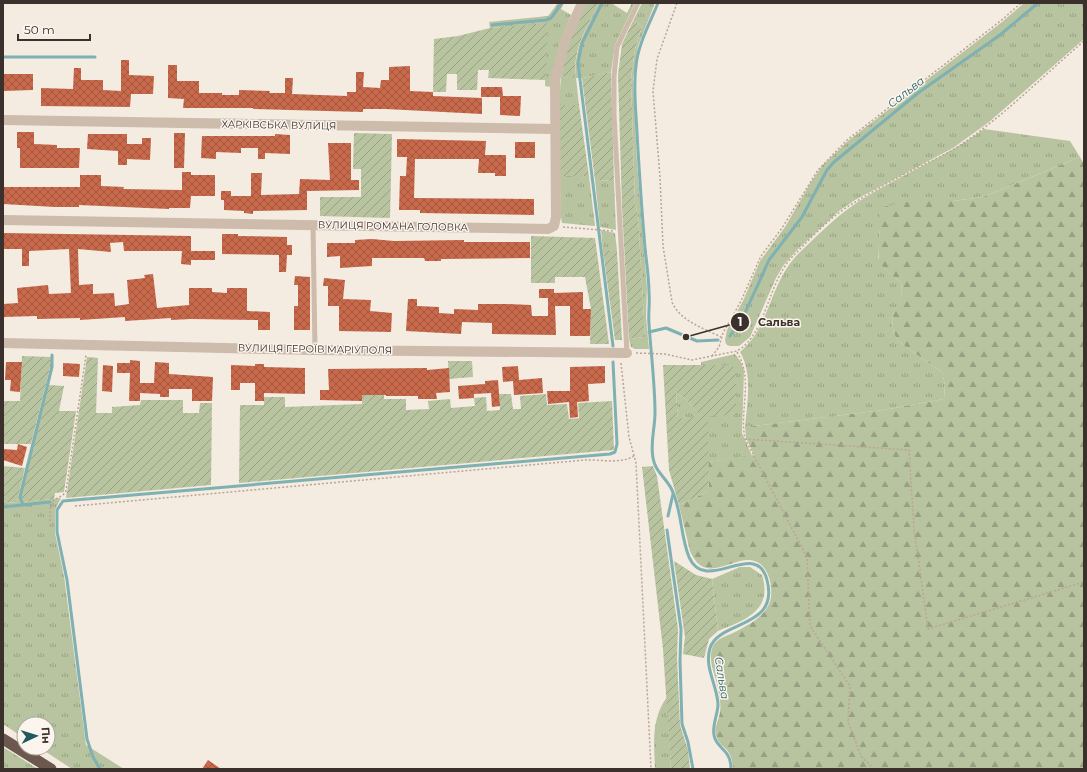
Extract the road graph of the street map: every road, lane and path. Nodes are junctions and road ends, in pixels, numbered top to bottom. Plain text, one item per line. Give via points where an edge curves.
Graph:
1 (582, 3) edge
2 (638, 3) edge
3 (677, 3) edge
4 (1021, 3) edge
5 (1084, 41) edge
6 (3, 120) edge
7 (555, 129) junction
8 (3, 220) edge
9 (314, 224) junction
10 (554, 226) junction
11 (605, 229) dead end
12 (721, 337) junction
13 (3, 343) edge
14 (88, 345) junction
15 (315, 350) junction
16 (737, 351) junction
17 (623, 353) junction
18 (648, 353) dead end
19 (712, 356) junction
20 (745, 439) junction
21 (634, 455) junction
22 (75, 506) dead end
23 (50, 521) dead end
24 (1084, 582) edge
25 (3, 739) edge
26 (51, 769) edge
27 (651, 769) edge
28 (874, 769) edge

1 - 7 street via 565,41 557,69 554,92
2 - 17 lane via 617,47 614,76
3 - 12 path via 659,52 654,76 663,246 672,302 676,309 683,317
4 - 12 path via 847,140 824,162 761,256 742,301
5 - 16 path via 970,138 838,214 787,264 777,278 753,337
6 - 7 street, ХАРКІВСЬКА ВУЛИЦЯ
7 - 10 street
8 - 9 street, ВУЛИЦЯ РОМАНА ГОЛОВКА
9 - 10 street, ВУЛИЦЯ РОМАНА ГОЛОВКА via 543,229
9 - 15 lane
10 - 11 path
12 - 19 path via 719,347
13 - 14 street, ВУЛИЦЯ ГЕРОЇВ МАРІУПОЛЯ
14 - 15 street, ВУЛИЦЯ ГЕРОЇВ МАРІУПОЛЯ
14 - 23 path via 66,491 54,500 50,509
15 - 17 street, ВУЛИЦЯ ГЕРОЇВ МАРІУПОЛЯ
16 - 19 path
16 - 20 path via 746,371
17 - 21 path via 629,437
18 - 19 path via 686,359
20 - 24 path via 909,450 914,528 928,629
20 - 28 path via 807,557 810,626 850,686 848,722 861,756
21 - 22 path via 622,461 585,460
21 - 27 path
25 - 26 highway

